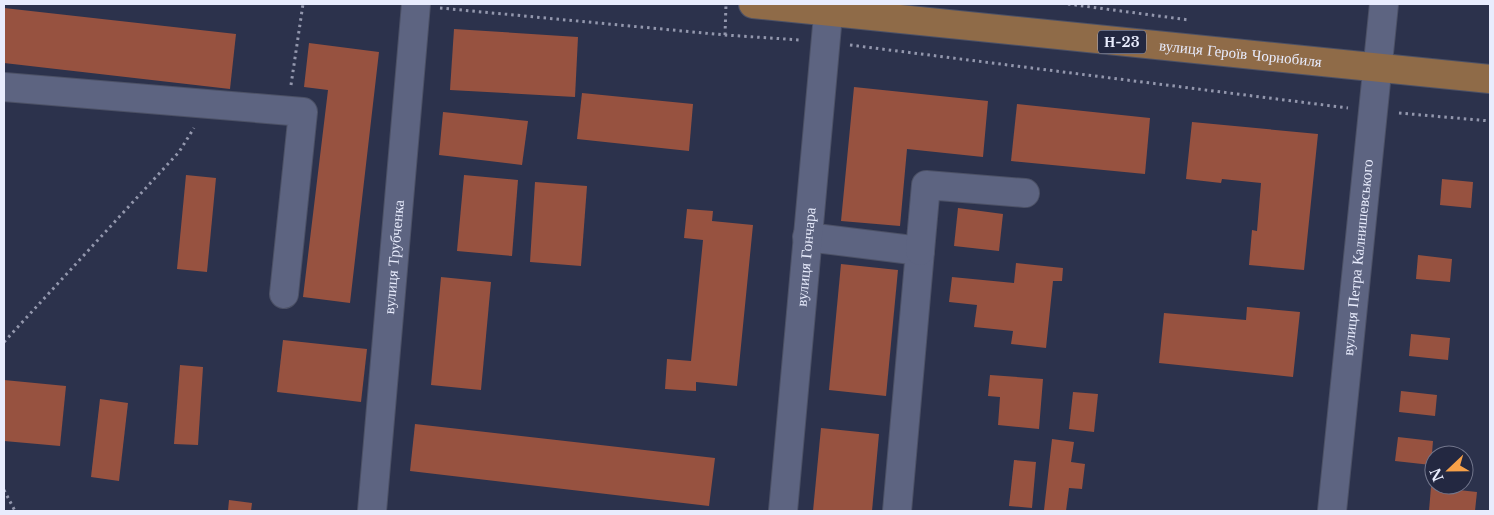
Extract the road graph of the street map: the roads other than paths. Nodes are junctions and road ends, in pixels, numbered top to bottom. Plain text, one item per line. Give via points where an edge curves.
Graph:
1 (753, 4) edge
2 (1384, 4) edge
3 (416, 5) edge
4 (828, 8) edge
5 (1378, 68) junction
6 (1490, 79) edge
7 (4, 87) edge
8 (1025, 193) dead end
9 (807, 238) junction
10 (920, 250) junction
11 (284, 294) dead end
12 (372, 511) edge
13 (784, 511) edge
14 (897, 511) edge
15 (1332, 511) edge

1 - 4 main road, вулиця Героїв Чорнобиля / Н-23
2 - 5 street, вулиця Петра Калнишевського
3 - 12 street, вулиця Трубченка
4 - 5 main road, вулиця Героїв Чорнобиля / Н-23
4 - 9 street, вулиця Гончара
5 - 6 main road, вулиця Героїв Чорнобиля / Н-23
5 - 15 street, вулиця Петра Калнишевського
7 - 11 street via 303,112
8 - 10 street via 926,185
9 - 10 street
9 - 13 street, вулиця Гончара
10 - 14 street

